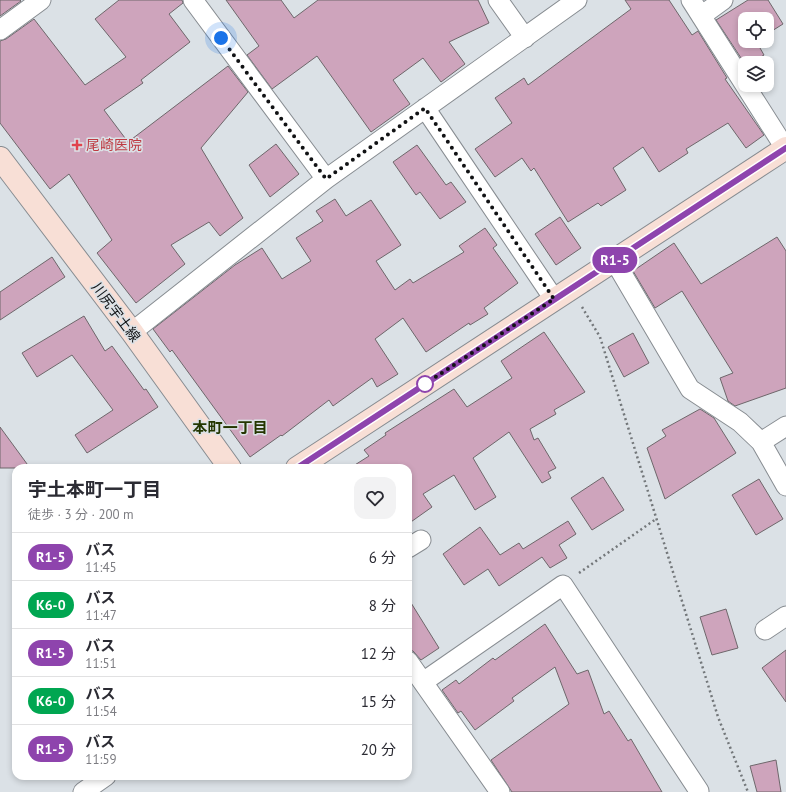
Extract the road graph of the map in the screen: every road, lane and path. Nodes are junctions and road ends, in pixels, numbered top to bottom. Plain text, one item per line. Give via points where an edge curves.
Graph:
1 (41, 0) edge
2 (193, 0) edge
3 (498, 0) edge
4 (577, 0) edge
5 (691, 0) edge
6 (723, 0) edge
7 (701, 16) junction
8 (0, 30) edge
9 (525, 38) junction
10 (425, 108) junction
11 (785, 148) edge
12 (0, 158) edge
13 (326, 179) junction
14 (614, 260) junction
15 (562, 294) junction
16 (132, 332) junction
17 (786, 426) edge
18 (761, 442) junction
19 (227, 464) edge
20 (303, 464) edge
21 (786, 486) edge
22 (656, 519) junction
23 (563, 585) junction
24 (786, 616) edge
25 (765, 630) dead end
26 (412, 667) edge
27 (423, 682) junction
28 (100, 780) edge
29 (699, 791) dead end
30 (83, 792) edge
31 (500, 792) edge
32 (748, 792) edge

1 - 8 street
2 - 13 street
3 - 9 street
4 - 9 street
5 - 7 street
6 - 7 street
7 - 11 street
9 - 10 street
10 - 13 street
10 - 15 street
11 - 14 main road
12 - 16 main road, 川尻宇土線
13 - 16 street
14 - 15 main road
14 - 18 street via 690,389 740,422
15 - 20 main road
15 - 22 path via 600,337
16 - 19 main road, 川尻宇土線
17 - 18 street
18 - 21 street
22 - 23 path
22 - 32 path via 718,717
23 - 27 street
23 - 29 street
24 - 25 street
26 - 27 street
27 - 31 street
28 - 30 street

